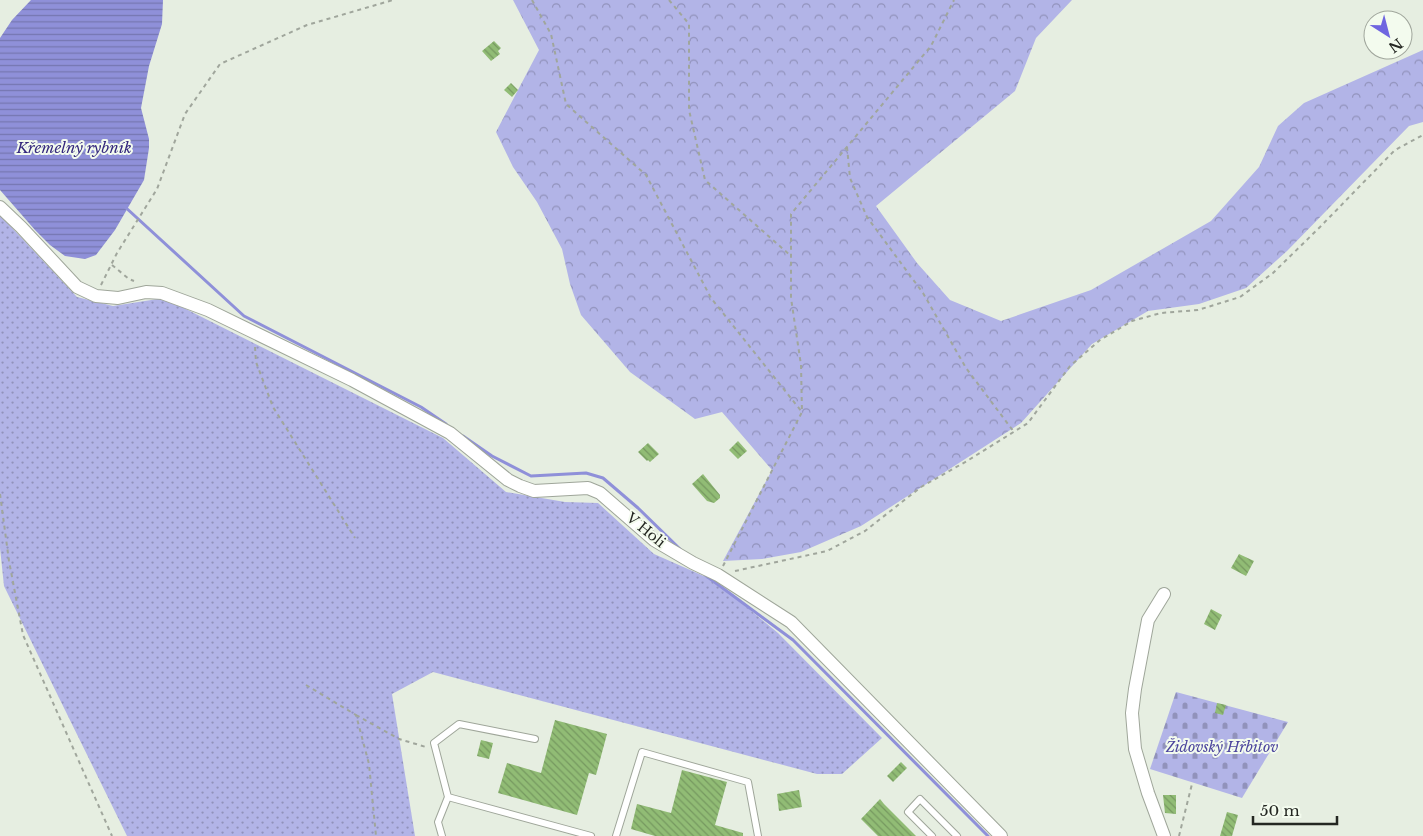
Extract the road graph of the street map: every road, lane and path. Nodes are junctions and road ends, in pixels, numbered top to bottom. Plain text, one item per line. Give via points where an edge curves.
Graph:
1 (393, 0) edge
2 (532, 0) edge
3 (669, 0) edge
4 (954, 0) edge
5 (1423, 135) edge
6 (847, 147) junction
7 (0, 207) edge
8 (791, 256) junction
9 (112, 264) junction
10 (138, 283) dead end
11 (96, 296) junction
12 (254, 332) junction
13 (802, 412) junction
14 (1014, 432) junction
15 (0, 494) edge
16 (355, 538) dead end
17 (718, 575) junction
18 (1164, 594) dead end
19 (306, 685) dead end
20 (356, 715) junction
21 (535, 739) dead end
22 (436, 749) junction
23 (1192, 784) dead end
24 (448, 797) junction
25 (112, 836) edge
26 (376, 836) edge
27 (442, 836) edge
28 (591, 836) edge
29 (616, 836) edge
30 (758, 836) edge
31 (932, 836) edge
32 (957, 836) edge
33 (1001, 836) edge
34 (1164, 836) edge
35 (1180, 836) edge

1 - 9 path via 308,25 220,64 185,114 157,189
2 - 13 path via 551,34 566,104 646,175 711,298
3 - 8 path via 689,24 690,110 705,180
4 - 6 path via 931,46
5 - 14 path via 1395,150 1273,273 1240,298 1198,310 1161,313 1132,321 1100,340 1070,366 1028,423
6 - 8 path via 791,214
6 - 14 path via 850,178 867,217 923,293 966,368
7 - 11 street via 77,287
8 - 13 path via 790,298 801,365
9 - 10 path
9 - 11 path
11 - 12 street, V Holi via 118,298 146,292 162,293
12 - 16 path via 256,362 273,407
12 - 17 street, V Holi via 450,433 520,486 534,491 588,488 600,493 654,540
13 - 17 path
14 - 17 path via 921,487 865,531 827,551
15 - 25 path via 23,635
17 - 33 street, V Holi via 791,622
18 - 34 street via 1148,620 1132,713 1135,749
19 - 20 path
20 - 22 path via 399,739
20 - 26 path via 368,764
21 - 22 lane via 459,724 434,743
22 - 24 lane
23 - 35 path
24 - 27 lane via 438,822
24 - 28 lane
29 - 30 lane via 642,752 748,782
31 - 32 lane via 908,812 920,799

